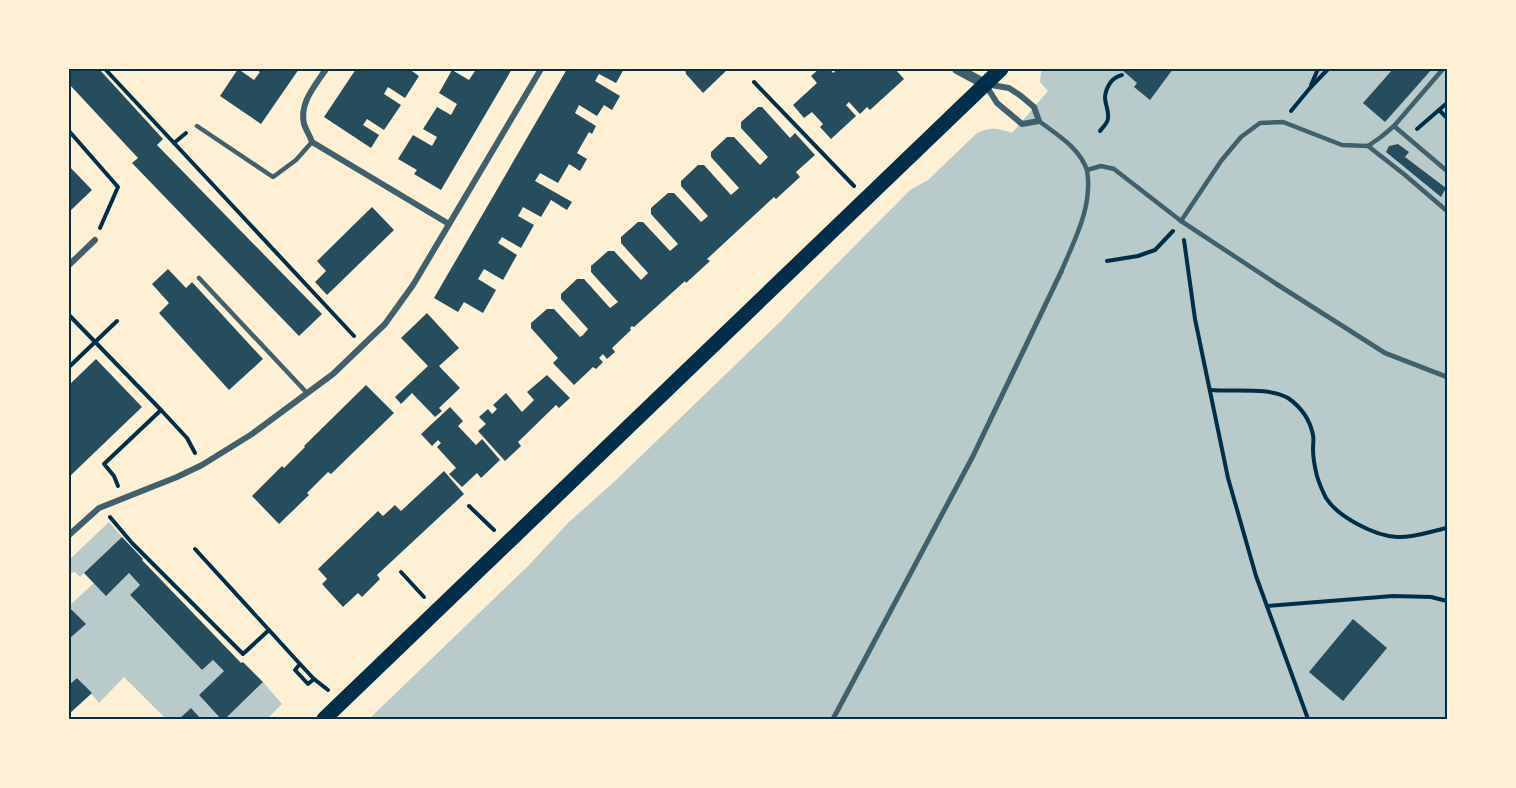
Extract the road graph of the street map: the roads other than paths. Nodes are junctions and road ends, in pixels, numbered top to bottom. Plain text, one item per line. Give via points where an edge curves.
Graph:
1 (326, 69) edge
2 (541, 69) edge
3 (957, 69) edge
4 (1001, 69) edge
5 (1443, 69) edge
6 (986, 84) junction
7 (1039, 121) junction
8 (197, 126) dead end
9 (1394, 126) junction
10 (312, 142) junction
11 (1368, 146) junction
12 (1087, 170) junction
13 (1447, 171) edge
14 (1447, 212) edge
15 (1181, 221) junction
16 (449, 224) junction
17 (95, 240) road end
18 (69, 265) edge
19 (1061, 272) joint
20 (199, 278) dead end
21 (1278, 285) joint
22 (1447, 377) edge
23 (307, 393) junction
24 (69, 535) edge
25 (324, 719) edge
26 (833, 719) edge

1 - 10 street via 303,107
2 - 16 street
3 - 6 street
4 - 6 main road
5 - 9 lane
6 - 7 street via 1009,88 1021,96 1034,107
6 - 7 street via 997,103 1022,124
6 - 25 main road
7 - 12 lane via 1079,153
8 - 10 lane via 273,177
9 - 11 lane
9 - 13 lane
10 - 16 street
11 - 14 lane
11 - 15 lane via 1342,145 1283,122 1260,123 1241,137 1221,161
12 - 15 lane via 1101,166 1114,169
12 - 19 lane via 1085,213
15 - 21 lane
16 - 23 street via 385,324
17 - 18 street
19 - 26 street via 973,456
20 - 23 lane
21 - 22 street via 1385,353
23 - 24 street via 202,465 104,506

